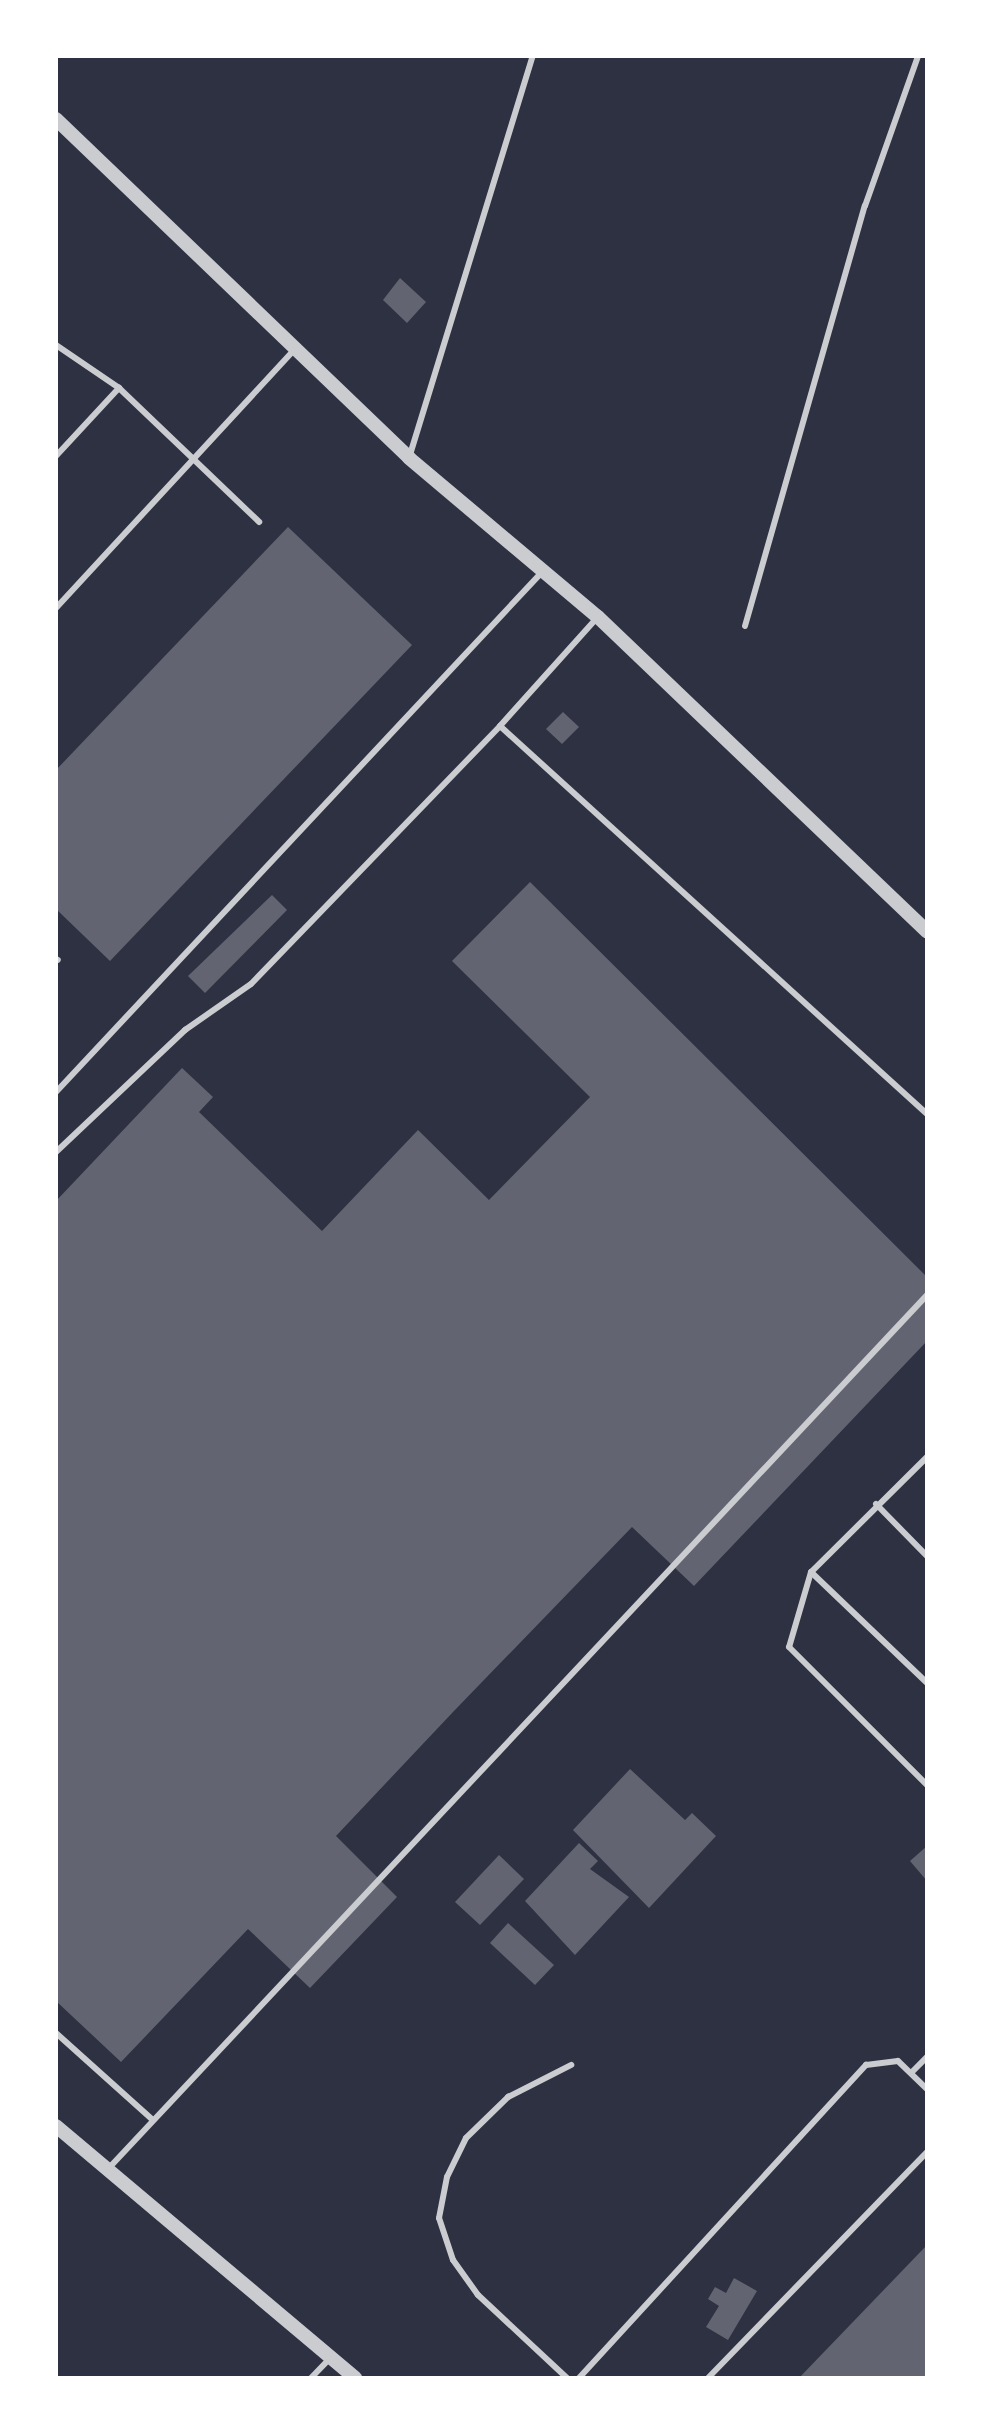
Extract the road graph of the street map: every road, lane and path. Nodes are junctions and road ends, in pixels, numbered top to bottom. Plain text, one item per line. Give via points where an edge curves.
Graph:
1 (533, 56) edge
2 (918, 56) edge
3 (56, 119) edge
4 (56, 345) edge
5 (296, 349) junction
6 (119, 388) junction
7 (56, 456) edge
8 (194, 457) junction
9 (409, 458) junction
10 (259, 522) dead end
11 (543, 571) junction
12 (56, 608) edge
13 (598, 617) junction
14 (745, 626) dead end
15 (500, 726) junction
16 (927, 931) edge
17 (56, 1092) edge
18 (927, 1114) edge
19 (56, 1152) edge
20 (927, 1295) edge
21 (927, 1457) edge
22 (876, 1504) junction
23 (927, 1556) edge
24 (811, 1572) junction
25 (927, 1683) edge
26 (927, 1785) edge
27 (56, 2033) edge
28 (927, 2057) edge
29 (571, 2065) dead end
30 (911, 2073) junction
31 (927, 2089) edge
32 (152, 2119) junction
33 (56, 2126) edge
34 (927, 2152) edge
35 (108, 2169) junction
36 (331, 2357) junction
37 (311, 2378) edge
38 (355, 2378) edge
39 (567, 2378) edge
40 (579, 2378) edge
41 (708, 2378) edge

1 - 9 lane
2 - 14 lane via 861,221
3 - 5 street
4 - 6 lane
5 - 8 lane
5 - 9 street
6 - 7 lane
6 - 8 lane
8 - 10 lane
8 - 12 lane
9 - 11 street
11 - 13 street
11 - 17 lane
13 - 15 lane
13 - 16 street
15 - 18 lane
15 - 19 lane via 251,984 185,1030
20 - 32 lane
21 - 22 lane
22 - 23 lane
22 - 24 lane
24 - 25 lane
24 - 26 lane via 789,1647
27 - 32 lane
28 - 30 lane
29 - 39 lane via 508,2097 466,2138 447,2177 439,2218 453,2260 478,2295
30 - 31 lane
30 - 40 lane via 884,2057 866,2065
32 - 35 lane
33 - 35 street
34 - 41 lane
35 - 36 street
36 - 37 lane
36 - 38 street

